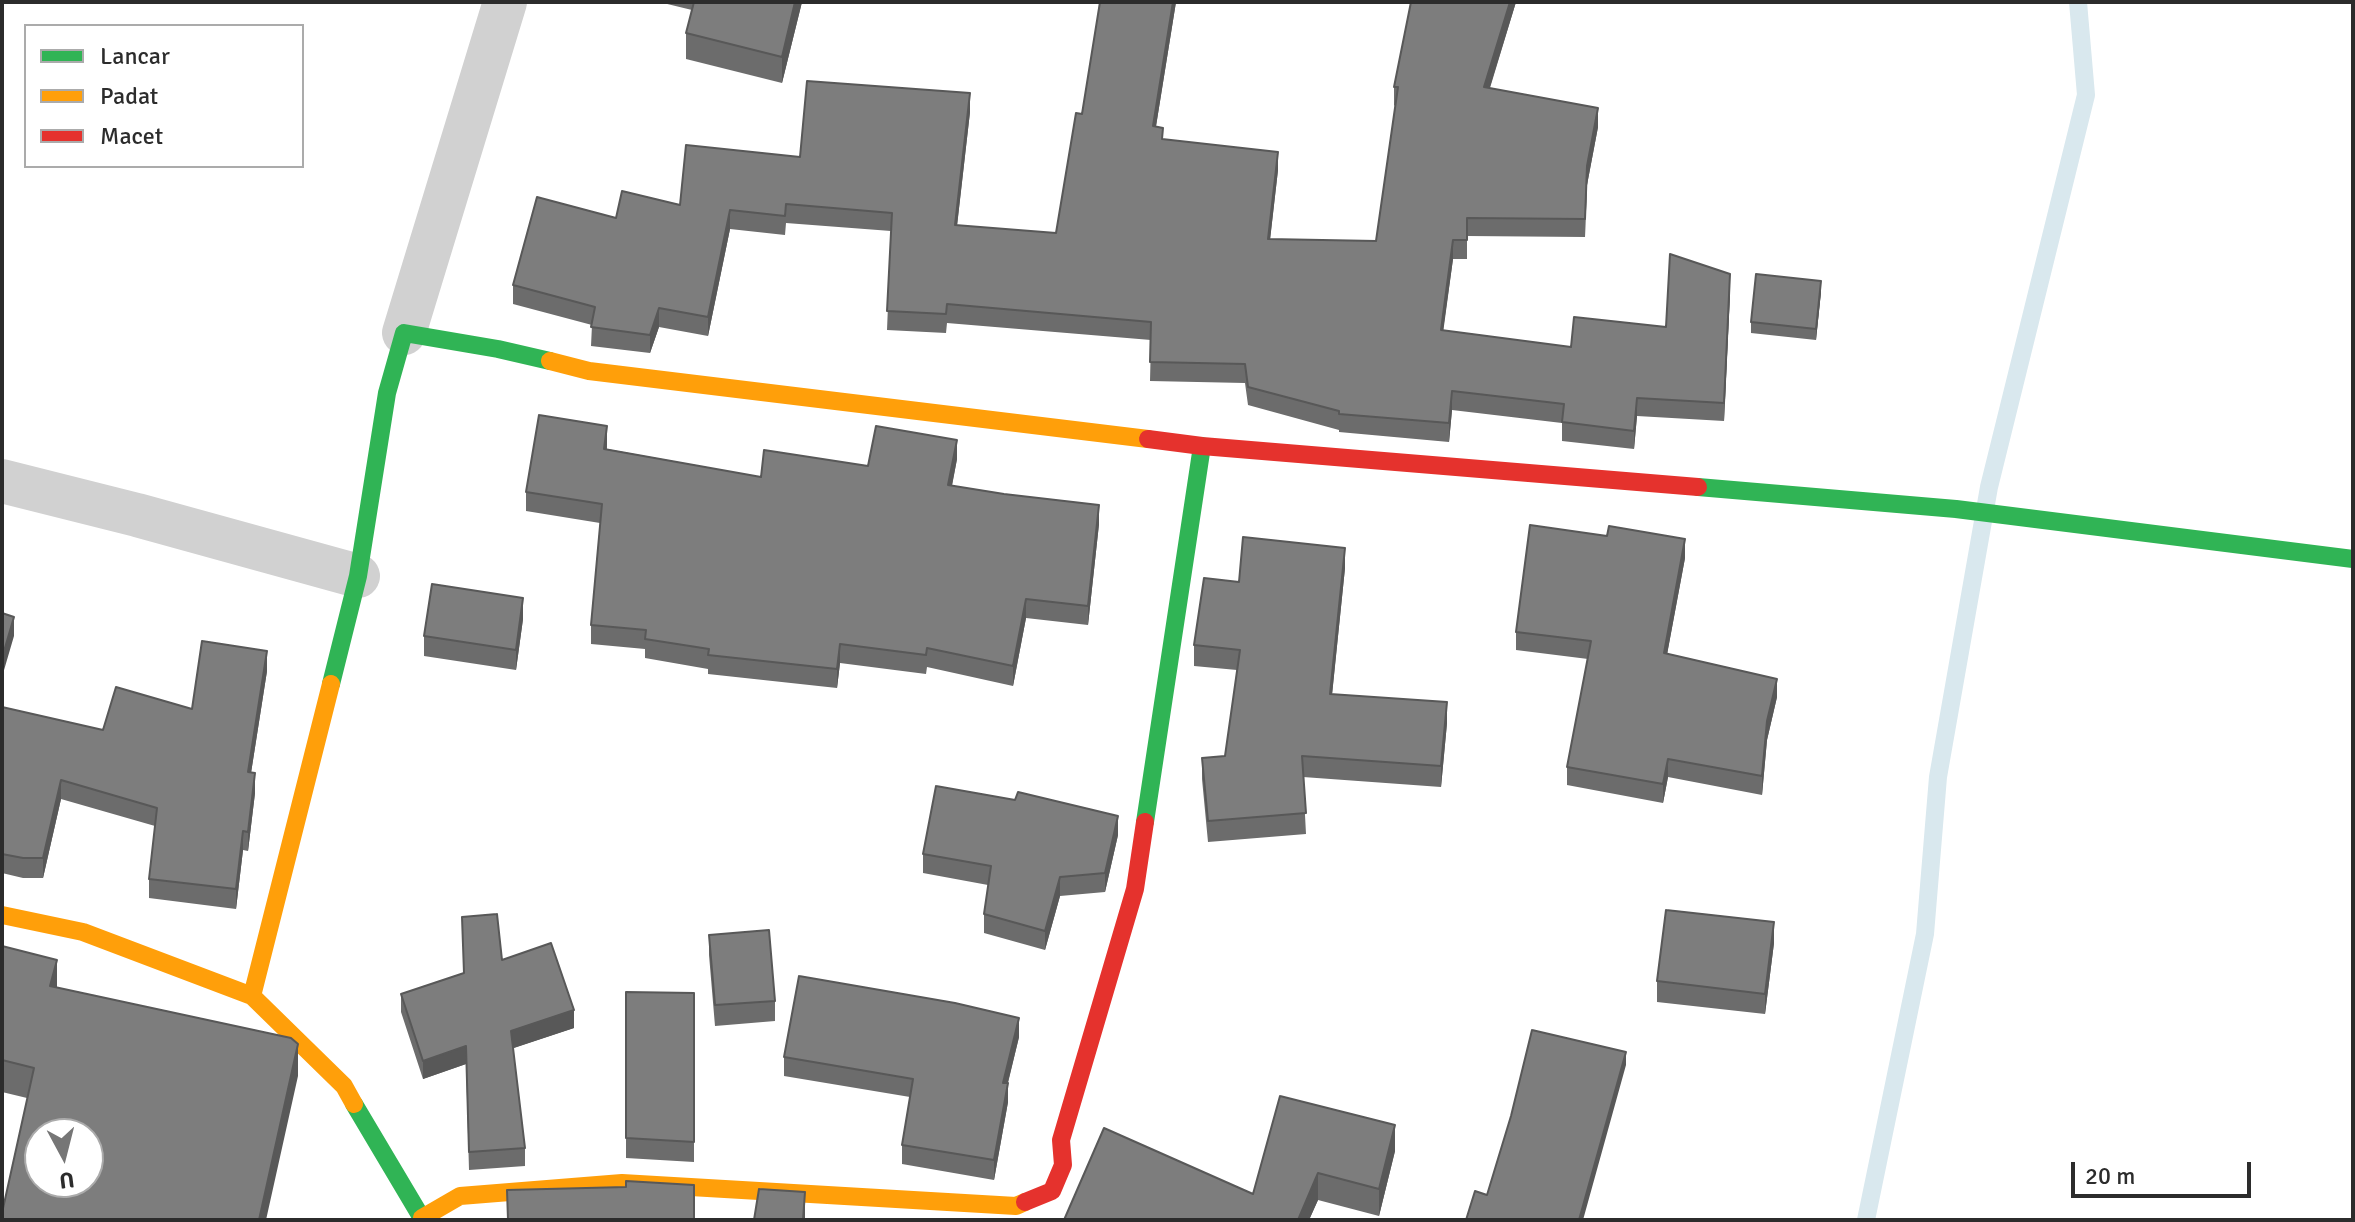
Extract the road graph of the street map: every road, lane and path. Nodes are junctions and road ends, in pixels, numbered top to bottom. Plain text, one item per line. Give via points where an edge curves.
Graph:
1 (505, 2) edge
2 (404, 333) junction
3 (1202, 446) junction
4 (2, 481) edge
5 (2353, 559) edge
6 (358, 576) junction
7 (2, 915) edge
8 (252, 996) junction
9 (423, 1219) edge

1 - 2 street
2 - 3 street via 589,371
2 - 6 street via 387,393
3 - 5 street via 1956,509
3 - 9 street via 1135,889 1061,1140 1063,1165 1052,1191 1016,1206 622,1183 460,1196
4 - 6 street
6 - 8 street
7 - 8 street via 83,932
8 - 9 street via 344,1086

